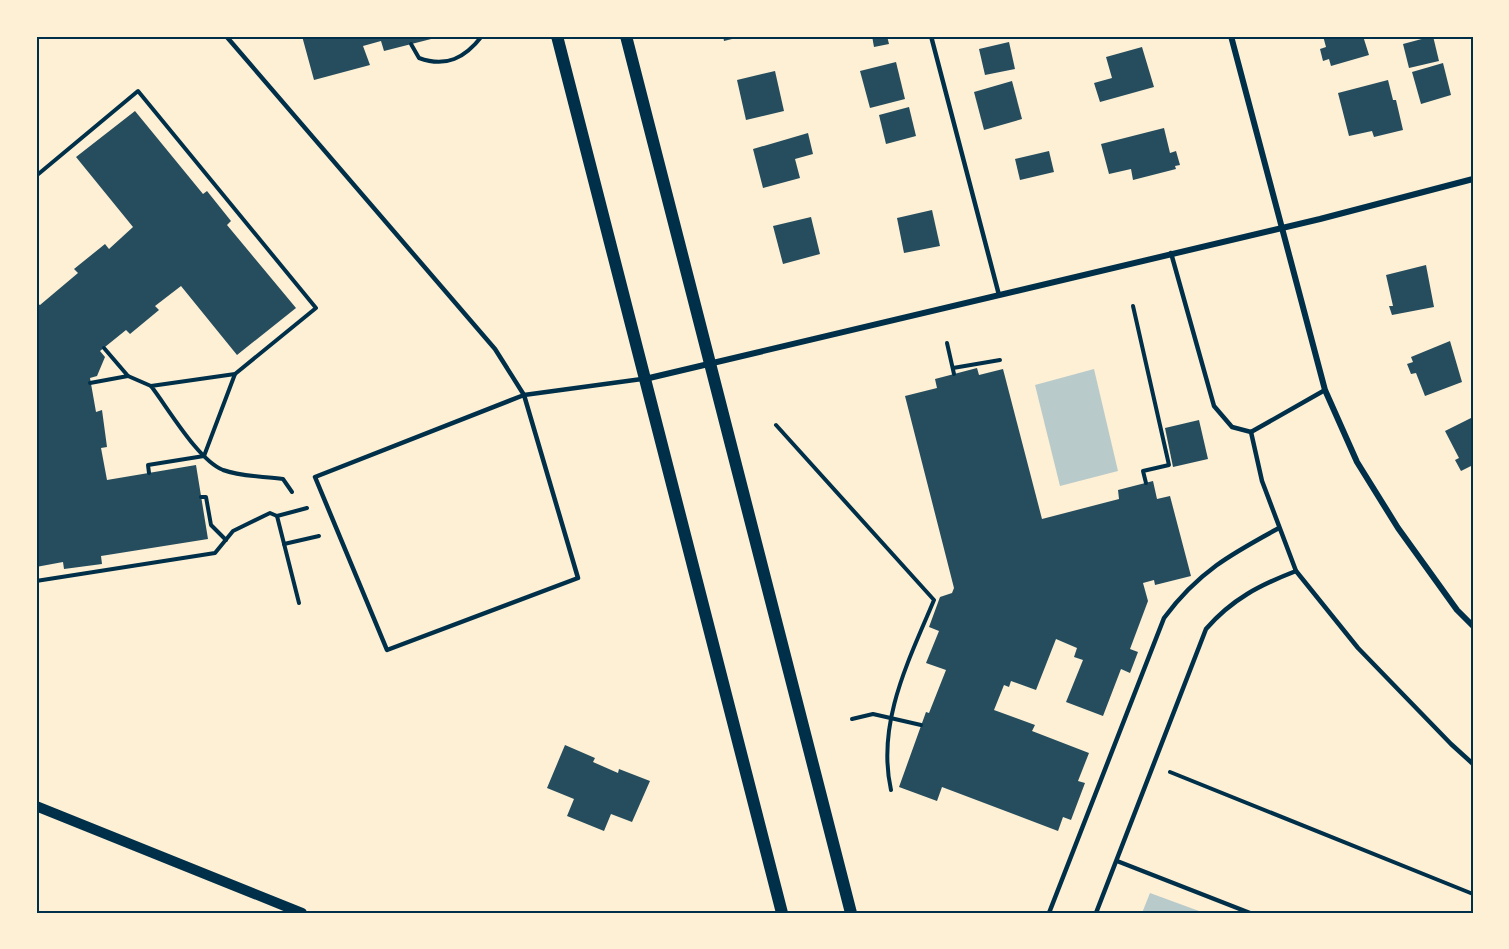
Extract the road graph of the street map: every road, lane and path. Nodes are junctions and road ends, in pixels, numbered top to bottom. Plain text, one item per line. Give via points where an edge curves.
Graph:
1 (226, 36) edge
2 (482, 36) edge
3 (557, 36) edge
4 (626, 36) edge
5 (931, 36) edge
6 (1231, 36) edge
7 (411, 44) dead end
8 (36, 176) edge
9 (1473, 179) edge
10 (1282, 228) junction
11 (1171, 254) junction
12 (999, 295) junction
13 (1133, 306) dead end
14 (947, 343) dead end
15 (104, 348) dead end
16 (1000, 360) dead end
17 (711, 364) junction
18 (953, 368) junction
19 (235, 374) junction
20 (954, 374) dead end
21 (128, 376) junction
22 (645, 379) junction
23 (90, 383) dead end
24 (152, 386) junction
25 (1325, 390) junction
26 (524, 395) junction
27 (776, 425) dead end
28 (1251, 432) junction
29 (204, 456) junction
30 (149, 473) dead end
31 (1146, 483) dead end
32 (292, 492) dead end
33 (201, 497) dead end
34 (326, 503) junction
35 (277, 516) junction
36 (1280, 528) junction
37 (338, 532) junction
38 (226, 540) junction
39 (284, 544) junction
40 (1296, 571) junction
41 (36, 581) edge
42 (299, 603) dead end
43 (1473, 626) edge
44 (892, 716) junction
45 (852, 720) dead end
46 (921, 725) dead end
47 (1473, 764) edge
48 (1154, 766) junction
49 (891, 789) dead end
50 (36, 806) edge
51 (1117, 861) junction
52 (1473, 894) edge
53 (780, 910) edge
54 (302, 913) edge
55 (851, 913) edge
56 (1048, 913) edge
57 (1096, 913) edge
58 (1250, 913) edge

1 - 26 lane via 495,349
2 - 7 path via 458,59 444,63 419,58
3 - 22 main road
4 - 17 main road
5 - 12 lane
6 - 10 street
8 - 19 path via 138,91 316,308
9 - 10 street
10 - 11 street
10 - 25 street
11 - 12 street
11 - 28 lane via 1214,406 1232,427
12 - 17 street
13 - 31 path via 1169,465 1143,471
14 - 18 path
15 - 21 path
16 - 18 path
17 - 22 street
17 - 55 main road
18 - 20 path
19 - 24 path
19 - 29 path
21 - 23 path
21 - 24 path
22 - 26 lane
22 - 53 main road
24 - 29 path
25 - 28 lane
25 - 43 street via 1358,462 1398,528
26 - 34 lane via 315,477
26 - 37 lane via 578,578 387,650
27 - 44 path via 934,600 897,688
28 - 36 lane via 1262,481
29 - 30 path via 148,465
29 - 32 path via 221,469 283,478
33 - 38 path via 206,497 211,525
34 - 35 path
34 - 37 lane
35 - 38 path via 270,513 261,517 233,531
35 - 39 path
36 - 40 lane
36 - 56 lane via 1217,562 1181,595 1164,618
37 - 39 path
38 - 41 path via 215,553
39 - 42 path
40 - 47 lane via 1358,648
40 - 48 lane via 1254,588 1223,609 1206,629
44 - 45 path via 873,714
44 - 46 path
44 - 49 path via 887,771
48 - 51 lane
48 - 52 path
50 - 54 street
51 - 57 lane
51 - 58 lane

